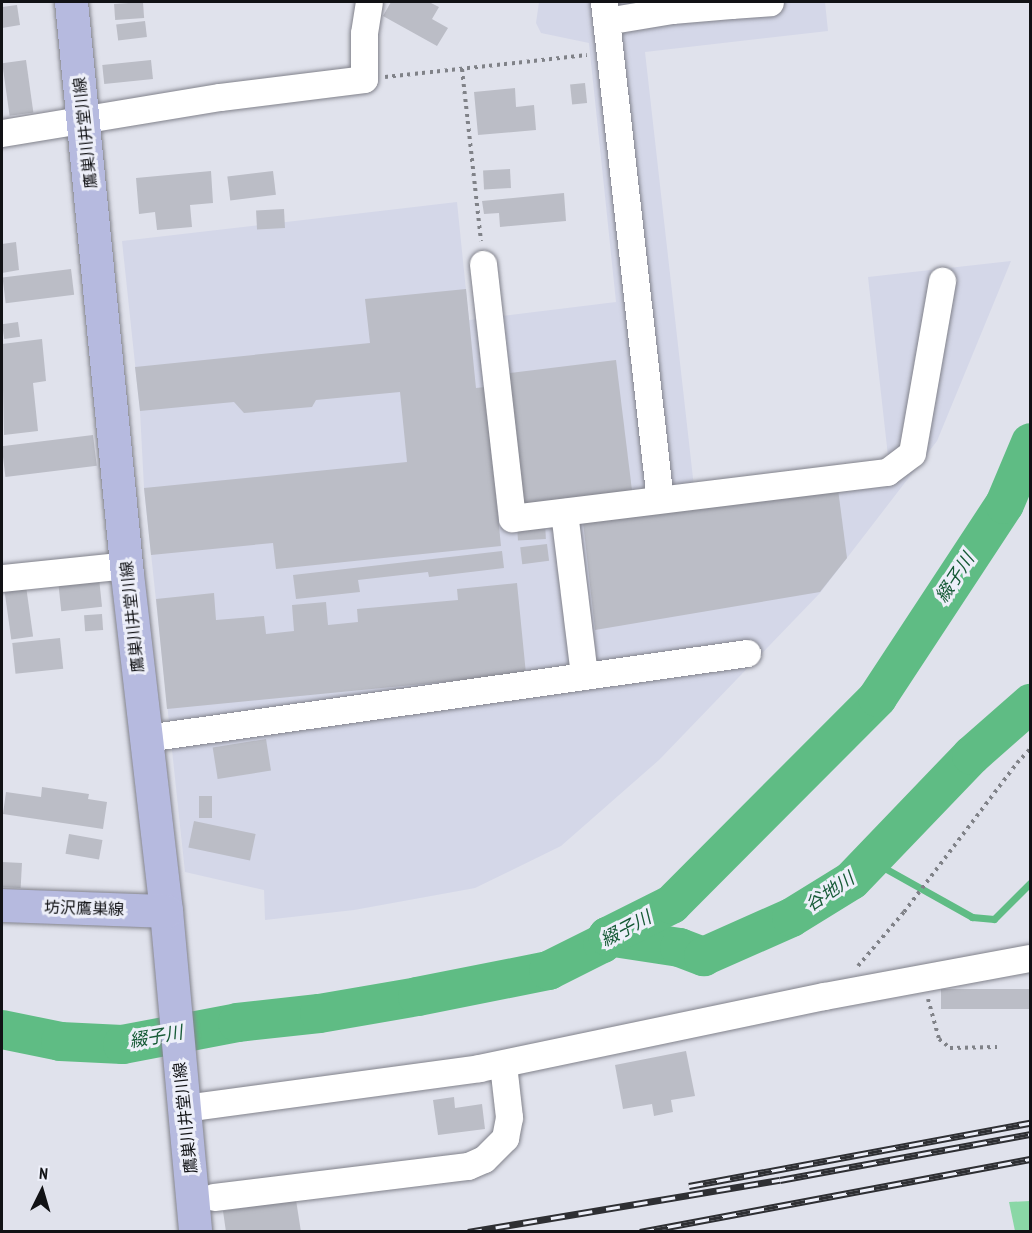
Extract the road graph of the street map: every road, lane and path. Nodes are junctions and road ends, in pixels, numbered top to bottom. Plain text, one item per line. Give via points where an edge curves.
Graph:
1 (71, 2) edge
2 (369, 2) edge
3 (770, 2) edge
4 (731, 3) edge
5 (674, 6) edge
6 (605, 11) edge
7 (608, 52) junction
8 (462, 69) junction
9 (364, 79) junction
10 (84, 121) junction
11 (2, 133) edge
12 (483, 264) joint
13 (942, 281) dead end
14 (660, 498) junction
15 (564, 512) junction
16 (127, 565) junction
17 (2, 578) edge
18 (747, 653) dead end
19 (584, 676) junction
20 (146, 738) junction
21 (1030, 749) edge
22 (2, 905) edge
23 (166, 911) junction
24 (1030, 958) edge
25 (857, 966) dead end
26 (923, 978) junction
27 (997, 1047) dead end
28 (502, 1064) junction
29 (183, 1099) junction
30 (201, 1213) edge

1 - 10 main road, 鷹巣川井堂川線
2 - 9 street
3 - 4 street
4 - 5 street
5 - 6 street
6 - 7 street
7 - 8 path
7 - 14 street
8 - 9 path
8 - 12 path
9 - 10 street via 220,97
10 - 11 street
10 - 16 main road, 鷹巣川井堂川線
12 - 15 street via 512,518
13 - 14 street via 912,453 901,464 887,472
14 - 15 street
15 - 19 street
16 - 17 street
16 - 20 main road, 鷹巣川井堂川線
18 - 19 street
19 - 20 street
20 - 23 main road, 鷹巣川井堂川線
21 - 25 path via 904,912
22 - 23 main road, 坊沢鷹巣線
23 - 29 main road, 鷹巣川井堂川線
24 - 26 street
26 - 27 path via 939,1039 950,1048
26 - 28 street
28 - 29 street
28 - 30 street via 509,1117 505,1138 484,1159 468,1166
29 - 30 main road, 鷹巣川井堂川線

